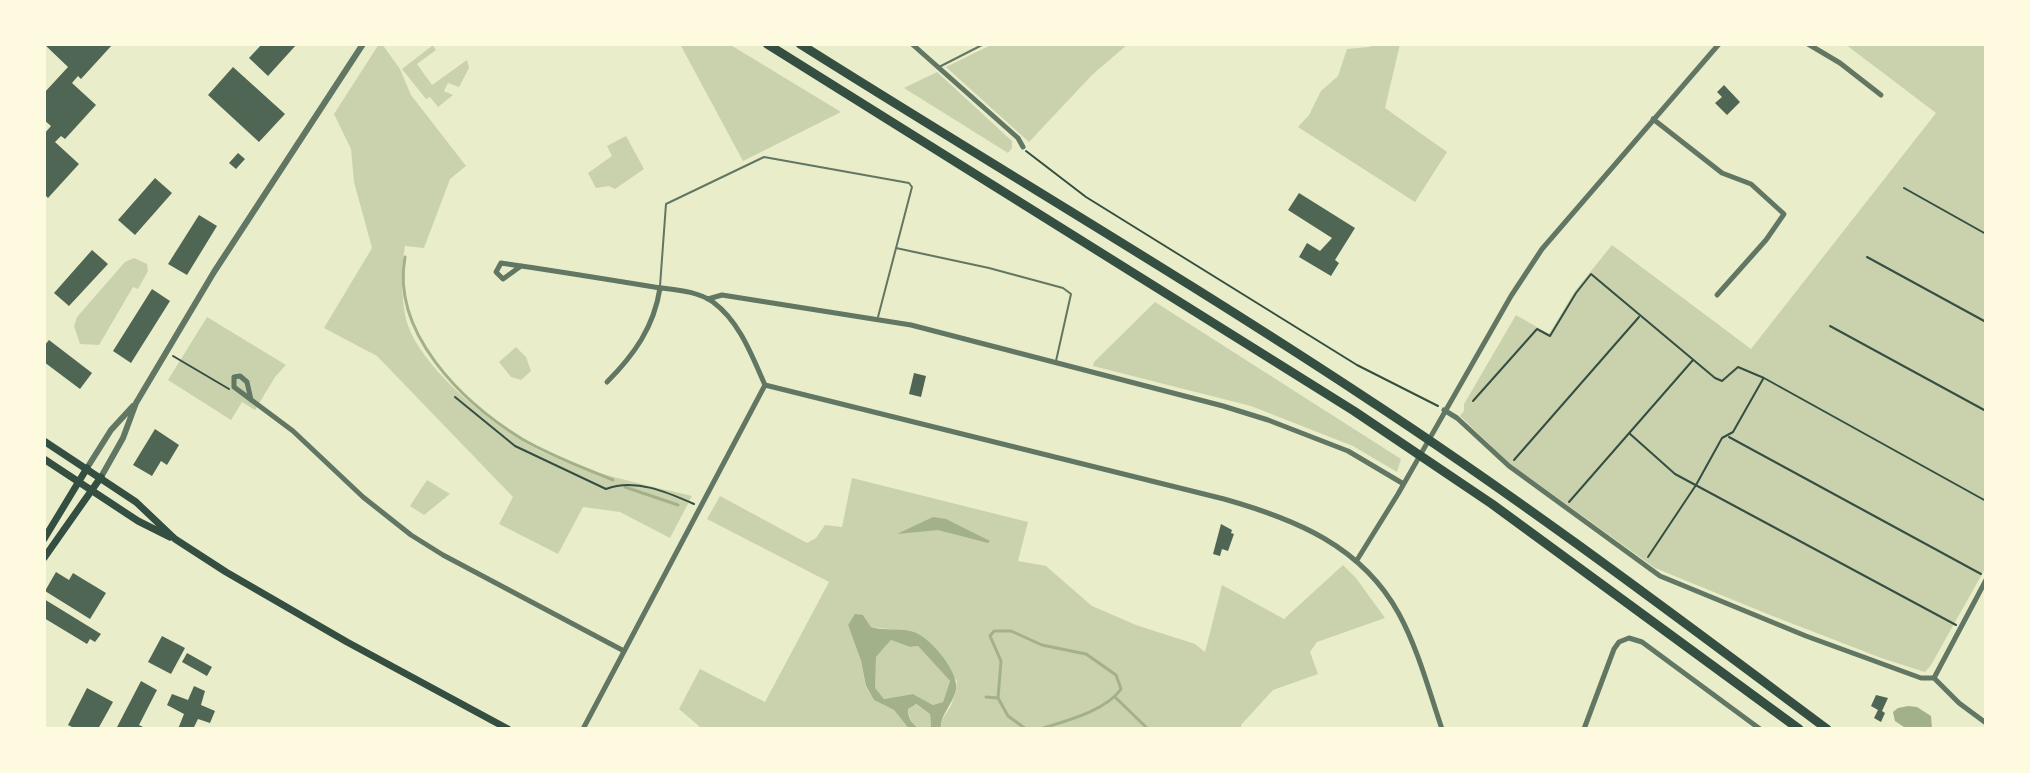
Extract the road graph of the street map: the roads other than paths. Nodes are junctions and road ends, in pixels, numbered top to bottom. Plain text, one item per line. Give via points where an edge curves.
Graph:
1 (363, 44) edge
2 (767, 44) edge
3 (800, 44) edge
4 (912, 44) edge
5 (984, 44) edge
6 (1719, 44) edge
7 (1808, 44) edge
8 (939, 67) junction
9 (1881, 95) dead end
10 (1653, 119) junction
11 (1023, 147) road end
12 (895, 248) junction
13 (521, 266) junction
14 (660, 288) junction
15 (1717, 295) dead end
16 (708, 299) junction
17 (878, 319) junction
18 (1056, 362) junction
19 (607, 382) dead end
20 (765, 385) junction
21 (251, 400) junction
22 (136, 403) junction
23 (1444, 410) junction
24 (44, 441) edge
25 (44, 459) edge
26 (87, 468) junction
27 (101, 477) junction
28 (78, 482) junction
29 (1402, 483) junction
30 (92, 491) junction
31 (44, 539) edge
32 (175, 539) junction
33 (44, 558) edge
34 (1357, 560) junction
35 (1986, 578) edge
36 (624, 651) junction
37 (1934, 678) junction
38 (1986, 723) edge
39 (508, 729) edge
40 (583, 729) edge
41 (1442, 729) edge
42 (1584, 729) edge
43 (1760, 729) edge
44 (1799, 729) edge
45 (1827, 729) edge

1 - 22 street via 214,272
2 - 44 highway via 1354,411 1492,504
3 - 45 highway via 1365,397
4 - 8 street
5 - 8 lane
6 - 10 street
7 - 9 street
8 - 11 street
10 - 15 street via 1722,173 1751,184 1784,214
10 - 23 street via 1542,249
12 - 14 lane via 909,183 764,157 666,204
12 - 17 lane
12 - 18 lane via 1063,288 1071,294
13 - 13 street via 501,263 496,272 503,279
13 - 14 street
14 - 16 street
14 - 19 street via 646,333
16 - 17 street via 722,295
16 - 20 street via 736,326
17 - 18 street
18 - 29 street via 1268,420 1348,451
20 - 34 street via 1237,502 1316,531
20 - 36 street
21 - 21 street via 247,382 234,377 234,387
21 - 36 street via 411,535
22 - 26 street
22 - 27 street
23 - 29 street
23 - 37 street via 1509,466 1660,576 1806,636 1921,678
24 - 26 main road
25 - 28 main road
26 - 27 main road
26 - 28 main road
27 - 30 main road
27 - 32 main road
28 - 30 main road
28 - 31 main road
29 - 34 street
30 - 32 main road
30 - 33 main road
32 - 39 main road via 288,609
34 - 41 street via 1400,615
35 - 37 street
36 - 40 street
37 - 38 street
42 - 43 street via 1614,649 1629,638 1642,642

